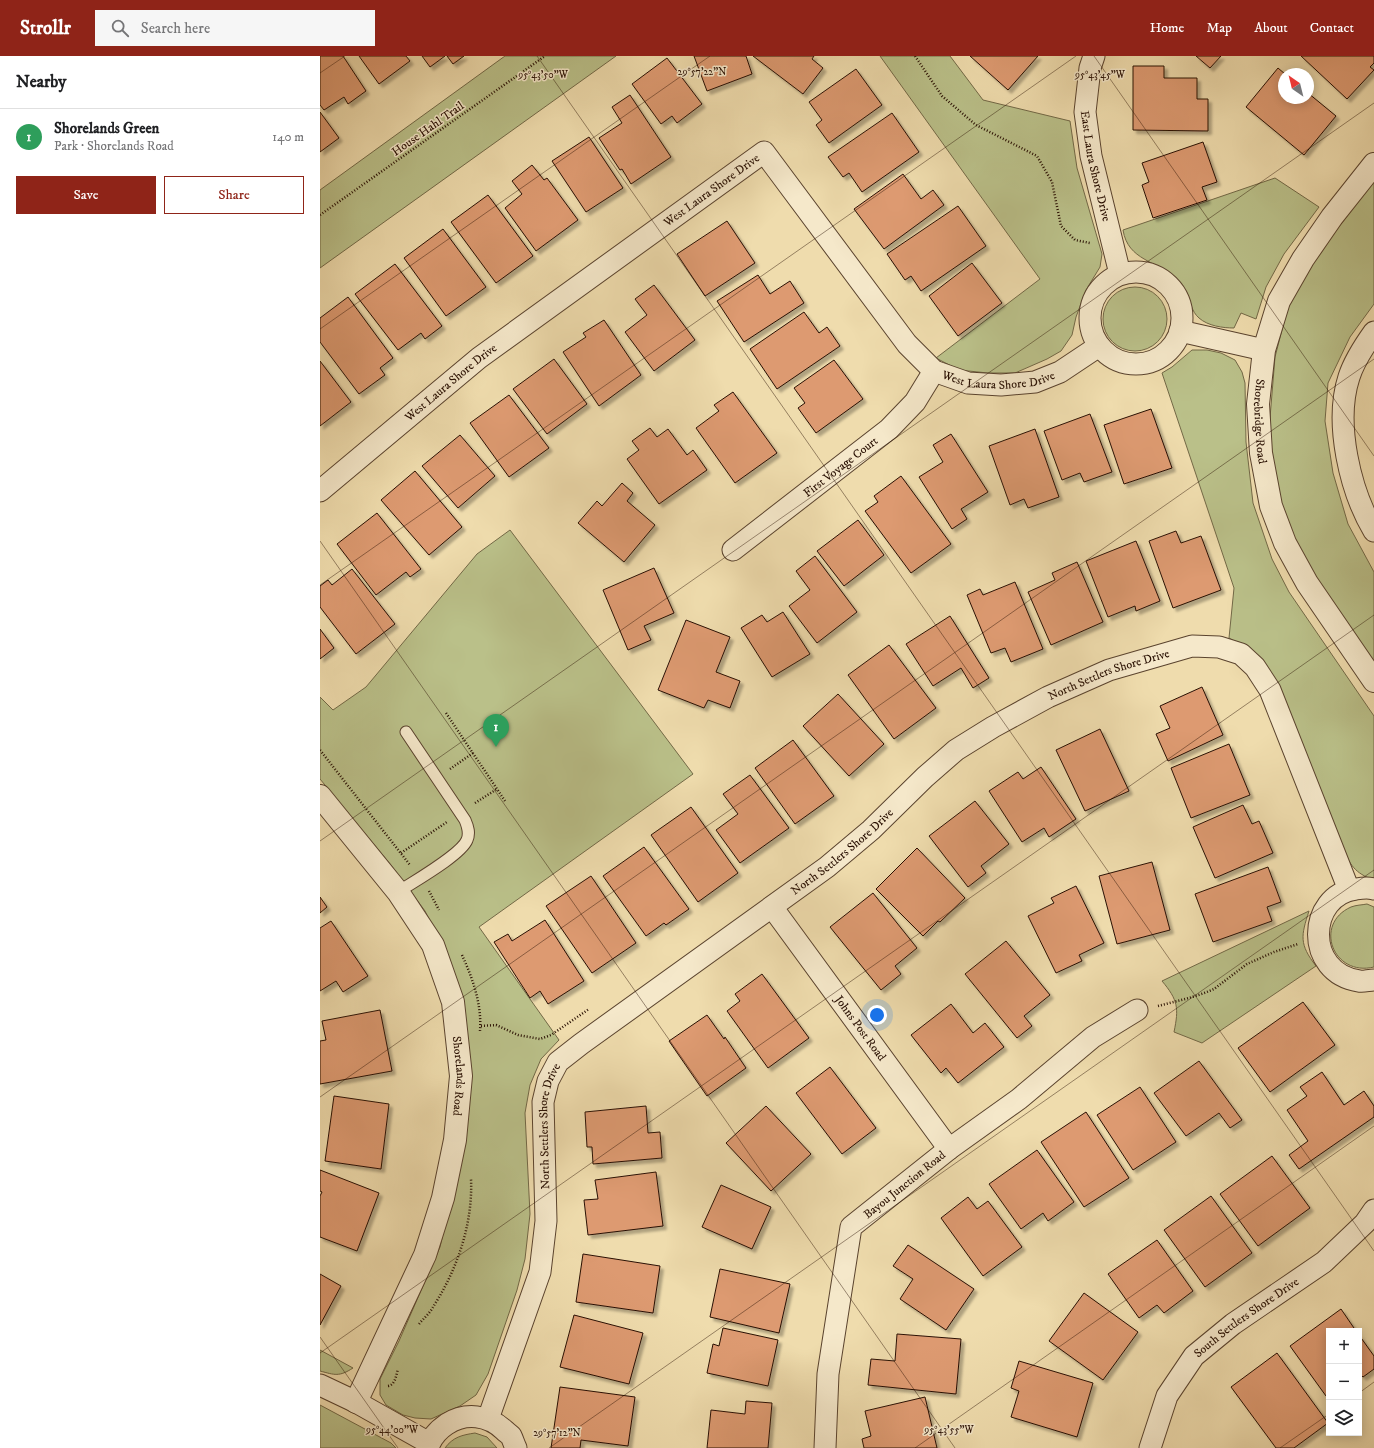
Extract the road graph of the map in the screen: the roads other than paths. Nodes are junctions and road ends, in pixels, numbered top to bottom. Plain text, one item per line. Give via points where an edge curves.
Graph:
1 (1094, 56) edge
2 (1374, 164) edge
3 (1120, 274) junction
4 (1180, 331) junction
5 (1374, 332) edge
6 (1099, 346) junction
7 (1264, 350) junction
8 (934, 371) junction
9 (320, 491) edge
10 (1374, 531) edge
11 (733, 550) dead end
12 (1374, 681) edge
13 (406, 732) dead end
14 (320, 796) edge
15 (1374, 889) edge
16 (1349, 890) junction
17 (398, 892) junction
18 (772, 907) junction
19 (1374, 980) edge
20 (1137, 1010) road end
21 (949, 1149) junction
22 (1374, 1210) edge
23 (320, 1385) edge
24 (356, 1402) junction
25 (488, 1419) junction
26 (429, 1445) edge
27 (516, 1448) edge
28 (825, 1448) edge
29 (1150, 1448) edge

1 - 3 street, East Laura Shore Drive via 1090,68 1085,112 1091,156
2 - 7 street, Shorebridge Road via 1332,217 1279,300
3 - 4 street via 1142,272 1160,278 1173,290 1182,311
3 - 6 street via 1108,281 1096,294 1090,310 1091,328
4 - 6 street via 1173,345 1161,356 1143,363 1126,363 1111,356
4 - 7 street
5 - 10 street via 1361,351 1349,378 1344,405 1343,433 1348,464 1360,501
6 - 8 street, West Laura Shore Drive via 1060,372 1035,382 1001,385 968,382
7 - 12 street, Shorebridge Road via 1258,404 1261,453 1271,506 1285,543 1307,583
8 - 9 street, West Laura Shore Drive via 907,344 764,152 479,358
8 - 11 street, First Voyage Court via 915,402 889,429
13 - 17 lane via 465,820 469,834 467,841 456,854
14 - 17 street, Shorelands Road
15 - 16 street via 1370,887
16 - 18 street, North Settlers Shore Drive via 1270,690 1255,667 1241,654 1219,647 1192,646 1109,670 1048,697 956,750 924,777 871,830 827,867
16 - 19 street via 1334,899 1324,911 1318,931 1320,950 1328,965 1342,976 1359,981
17 - 24 street, Shorelands Road via 433,944 440,963 453,1002 461,1076 455,1140 443,1198 425,1255
18 - 21 street, Johns Post Road
18 - 25 street, North Settlers Shore Drive via 558,1062 548,1081 542,1102 546,1221 540,1272
20 - 21 street, Bayou Junction Road via 1093,1037 1019,1099
21 - 28 street, Bayou Junction Road via 851,1227 828,1374
22 - 29 street, South Settlers Shore Drive via 1324,1262 1233,1324 1194,1356 1167,1396
23 - 24 street
24 - 26 street
25 - 26 street via 477,1416 455,1419 439,1429
25 - 27 street via 497,1423 511,1436

